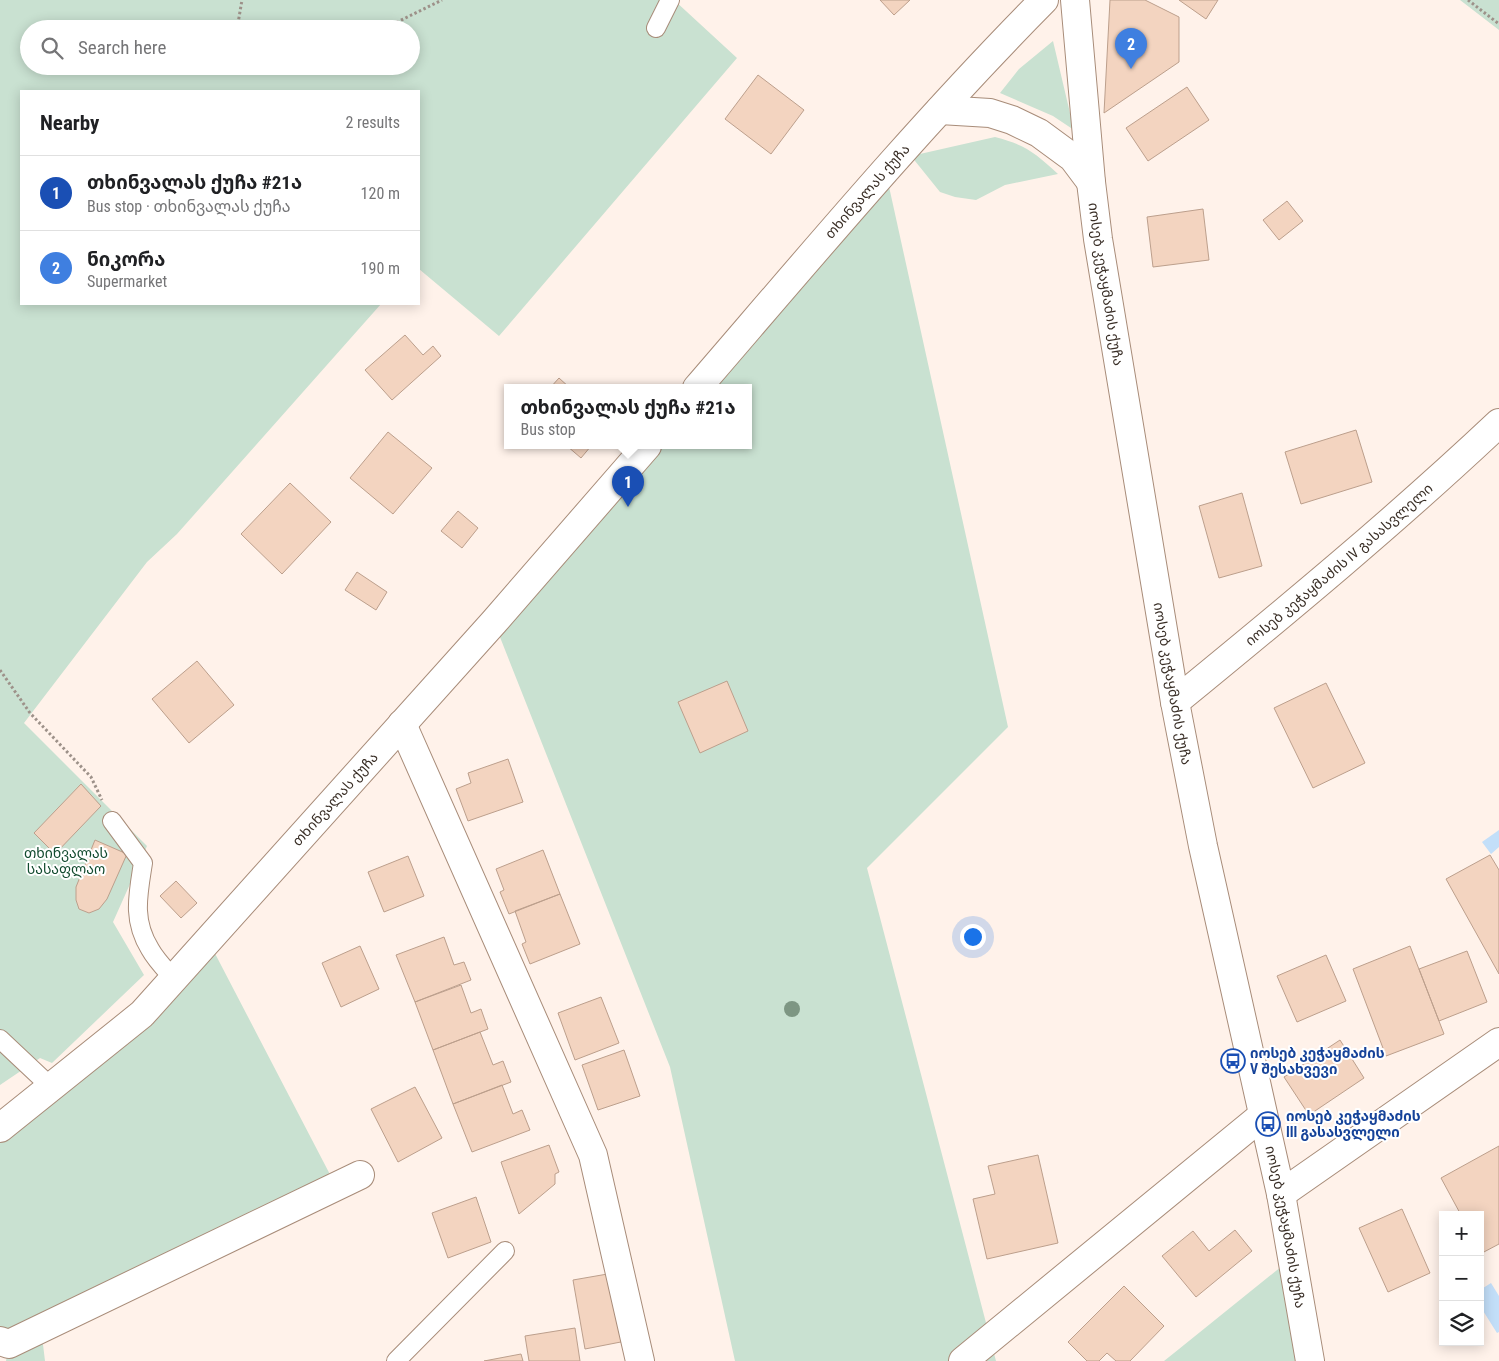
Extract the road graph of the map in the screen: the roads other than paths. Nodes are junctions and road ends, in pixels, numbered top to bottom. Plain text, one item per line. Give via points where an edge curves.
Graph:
1 (670, 0) edge
2 (1044, 0) edge
3 (1075, 0) edge
4 (656, 28) dead end
5 (940, 110) junction
6 (1090, 182) junction
7 (700, 384) edge
8 (1499, 423) edge
9 (644, 449) edge
10 (1176, 702) junction
11 (402, 724) junction
12 (112, 821) road end
13 (174, 980) junction
14 (0, 1039) edge
15 (1499, 1042) edge
16 (51, 1087) junction
17 (1263, 1115) junction
18 (0, 1128) edge
19 (360, 1175) dead end
20 (1280, 1194) junction
21 (505, 1251) dead end
22 (5, 1348) edge
23 (396, 1361) edge
24 (640, 1361) edge
25 (963, 1361) edge
26 (1310, 1361) edge

1 - 4 lane
2 - 5 street, თხინვალას ქუჩა
3 - 6 street, იოსებ კეჭაყმაძის ქუჩა
5 - 6 street via 990,113 1012,120 1074,158
5 - 7 street, თხინვალას ქუჩა
6 - 10 street, იოსებ კეჭაყმაძის ქუჩა
8 - 10 street, იოსებ კეჭაყმაძის IV გასასვლელი via 1444,476
9 - 11 street, თხინვალას ქუჩა
10 - 17 street, იოსებ კეჭაყმაძის ქუჩა via 1203,846
11 - 13 street, თხინვალას ქუჩა
11 - 24 street via 593,1155
12 - 13 lane via 143,863 137,898 138,921 150,950
13 - 16 street, თხინვალას ქუჩა via 142,1014
14 - 16 lane
15 - 20 street
16 - 18 street, თხინვალას ქუჩა
17 - 20 street, იოსებ კეჭაყმაძის ქუჩა
17 - 25 street
19 - 22 street
20 - 26 street, იოსებ კეჭაყმაძის ქუჩა
21 - 23 lane

